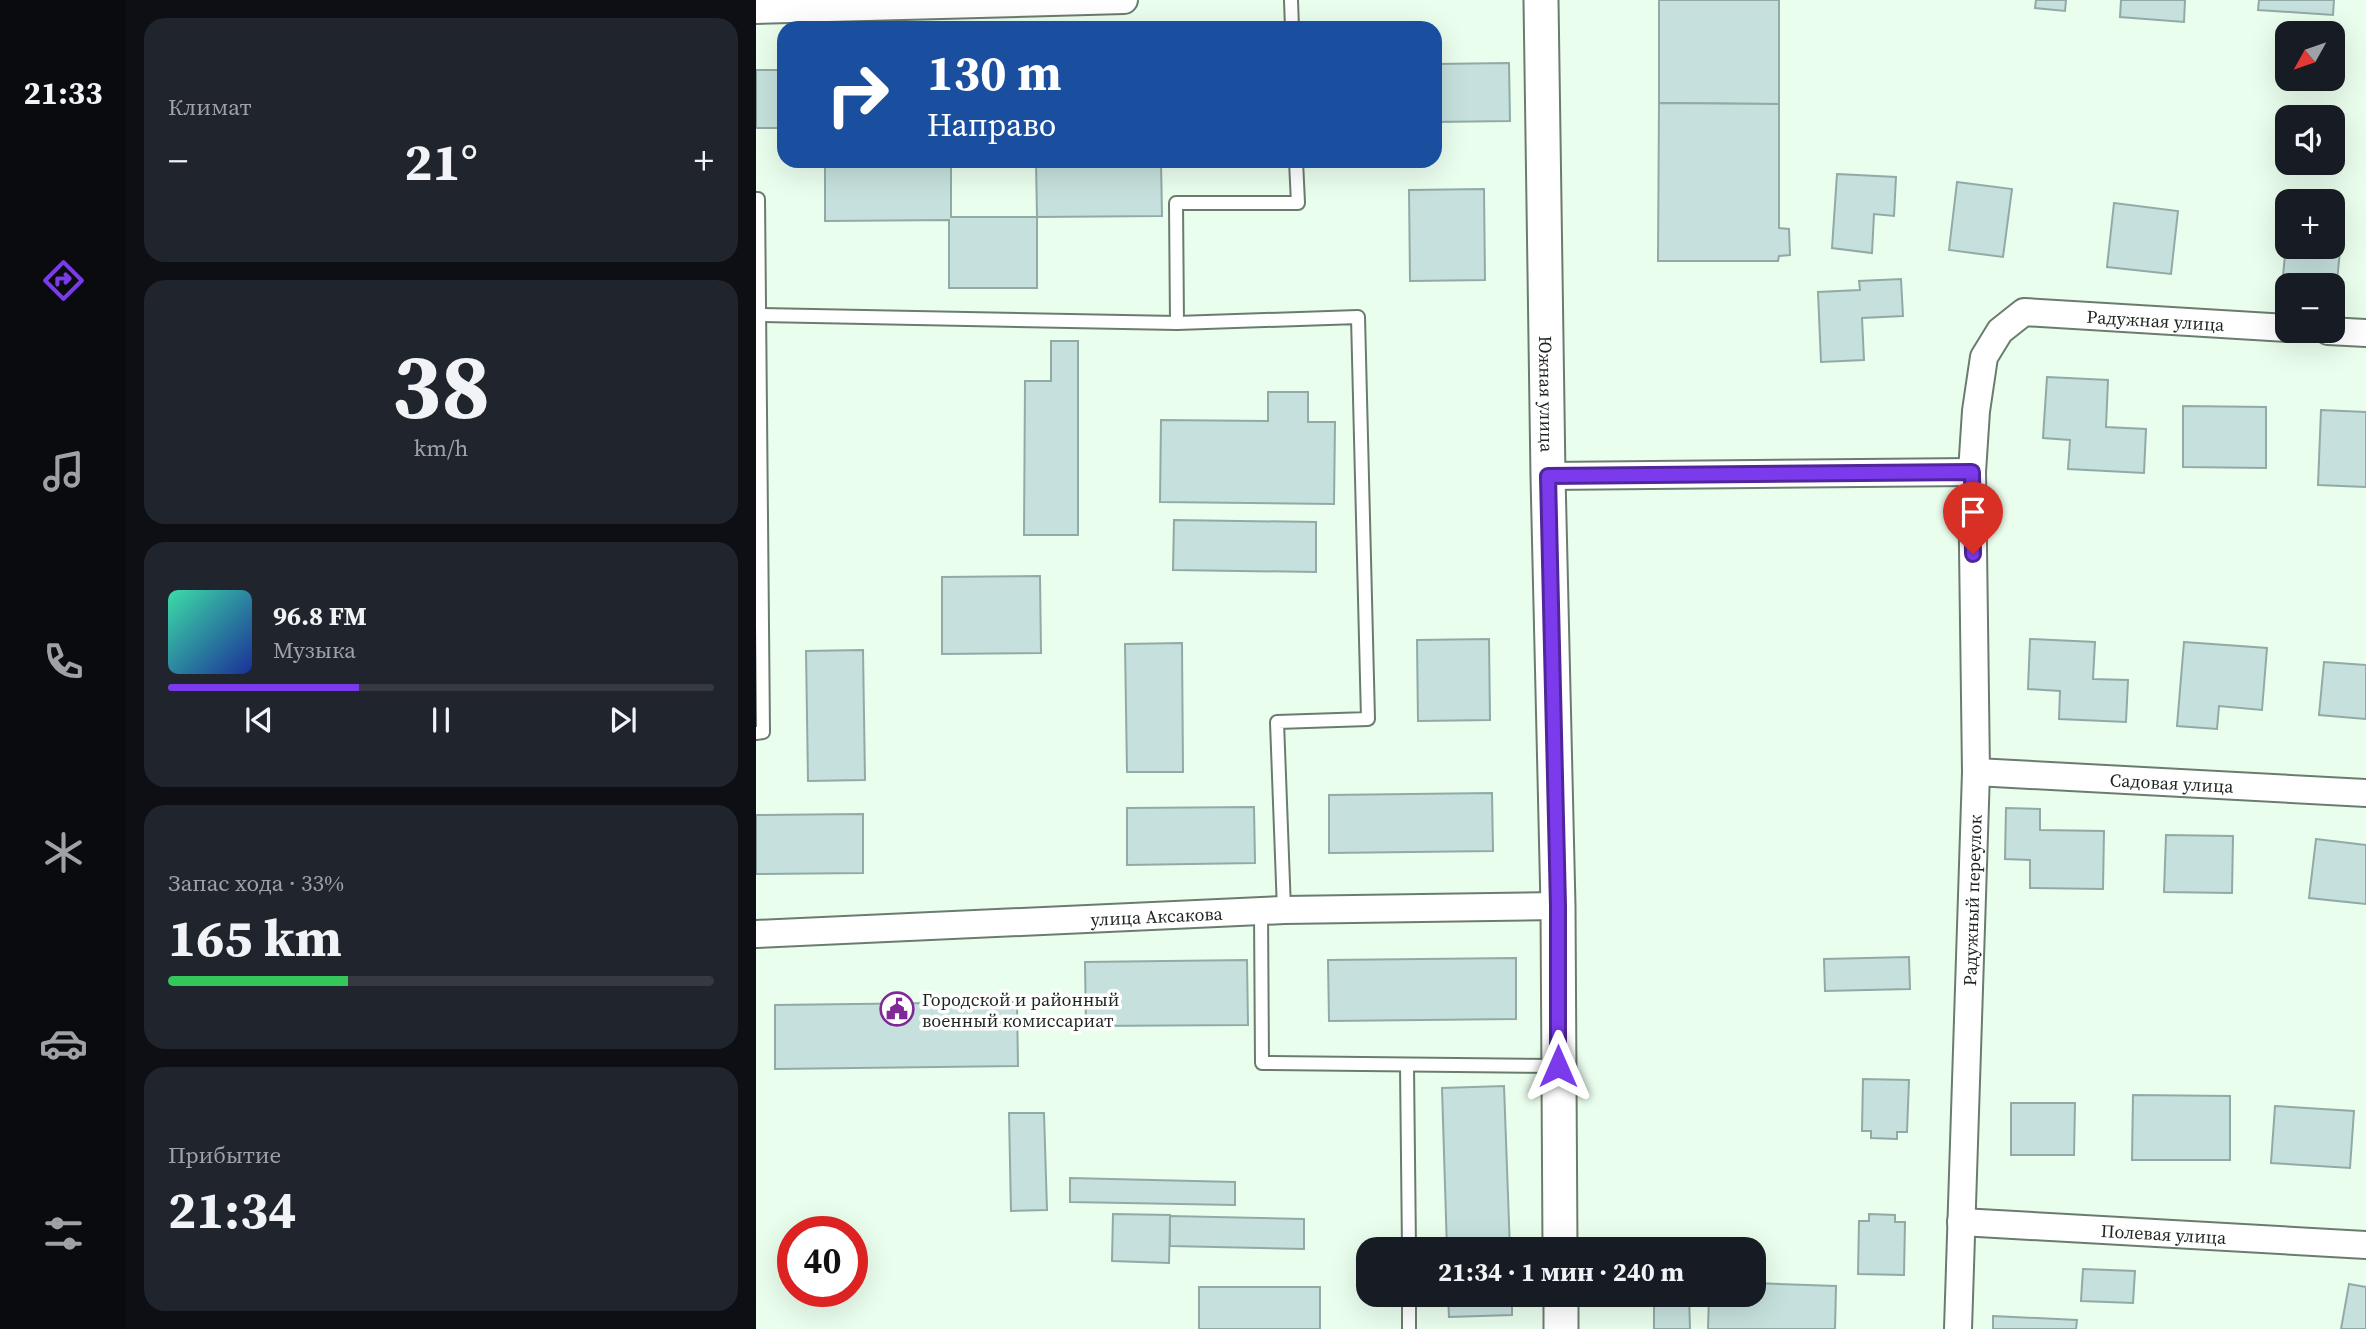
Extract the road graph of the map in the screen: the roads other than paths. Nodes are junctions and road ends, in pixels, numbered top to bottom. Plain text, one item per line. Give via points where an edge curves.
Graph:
1 (1124, 0) edge
2 (1291, 0) edge
3 (1541, 0) edge
4 (814, 4) edge
5 (756, 10) edge
6 (1292, 21) edge
7 (1296, 168) edge
8 (756, 199) edge
9 (2024, 312) joint
10 (759, 315) junction
11 (1177, 323) junction
12 (2275, 327) edge
13 (2345, 332) edge
14 (2366, 333) edge
15 (1972, 472) junction
16 (1548, 476) junction
17 (758, 522) edge
18 (756, 733) edge
19 (1976, 772) junction
20 (2366, 793) edge
21 (1558, 906) junction
22 (1272, 911) junction
23 (756, 934) edge
24 (1408, 1066) junction
25 (1558, 1066) junction
26 (1961, 1222) junction
27 (1409, 1237) edge
28 (1560, 1237) edge
29 (2366, 1245) edge
30 (1409, 1307) edge
31 (1561, 1307) edge
32 (1409, 1329) edge
33 (1561, 1329) edge
34 (1958, 1329) edge

1 - 4 street
2 - 6 lane
3 - 16 street, Южная улица
4 - 5 street
7 - 11 lane via 1298,203 1175,202
8 - 10 lane
9 - 12 street, Радужная улица
9 - 15 street, Радужный переулок via 2000,331 1984,356
10 - 11 lane
10 - 17 lane
11 - 22 lane via 1358,317 1368,719 1277,722
13 - 14 street
15 - 16 street
15 - 19 street, Радужный переулок
16 - 21 street, Южная улица
17 - 18 lane via 763,732
19 - 20 street, Садовая улица
19 - 26 street, Радужный переулок
21 - 22 street, улица Аксакова
21 - 25 street, Южная улица
22 - 23 street, улица Аксакова
22 - 24 lane via 1262,1063
24 - 25 lane
24 - 27 lane
25 - 28 street, Южная улица
26 - 29 street, Полевая улица
26 - 34 street, Радужный переулок
30 - 32 lane
31 - 33 street

